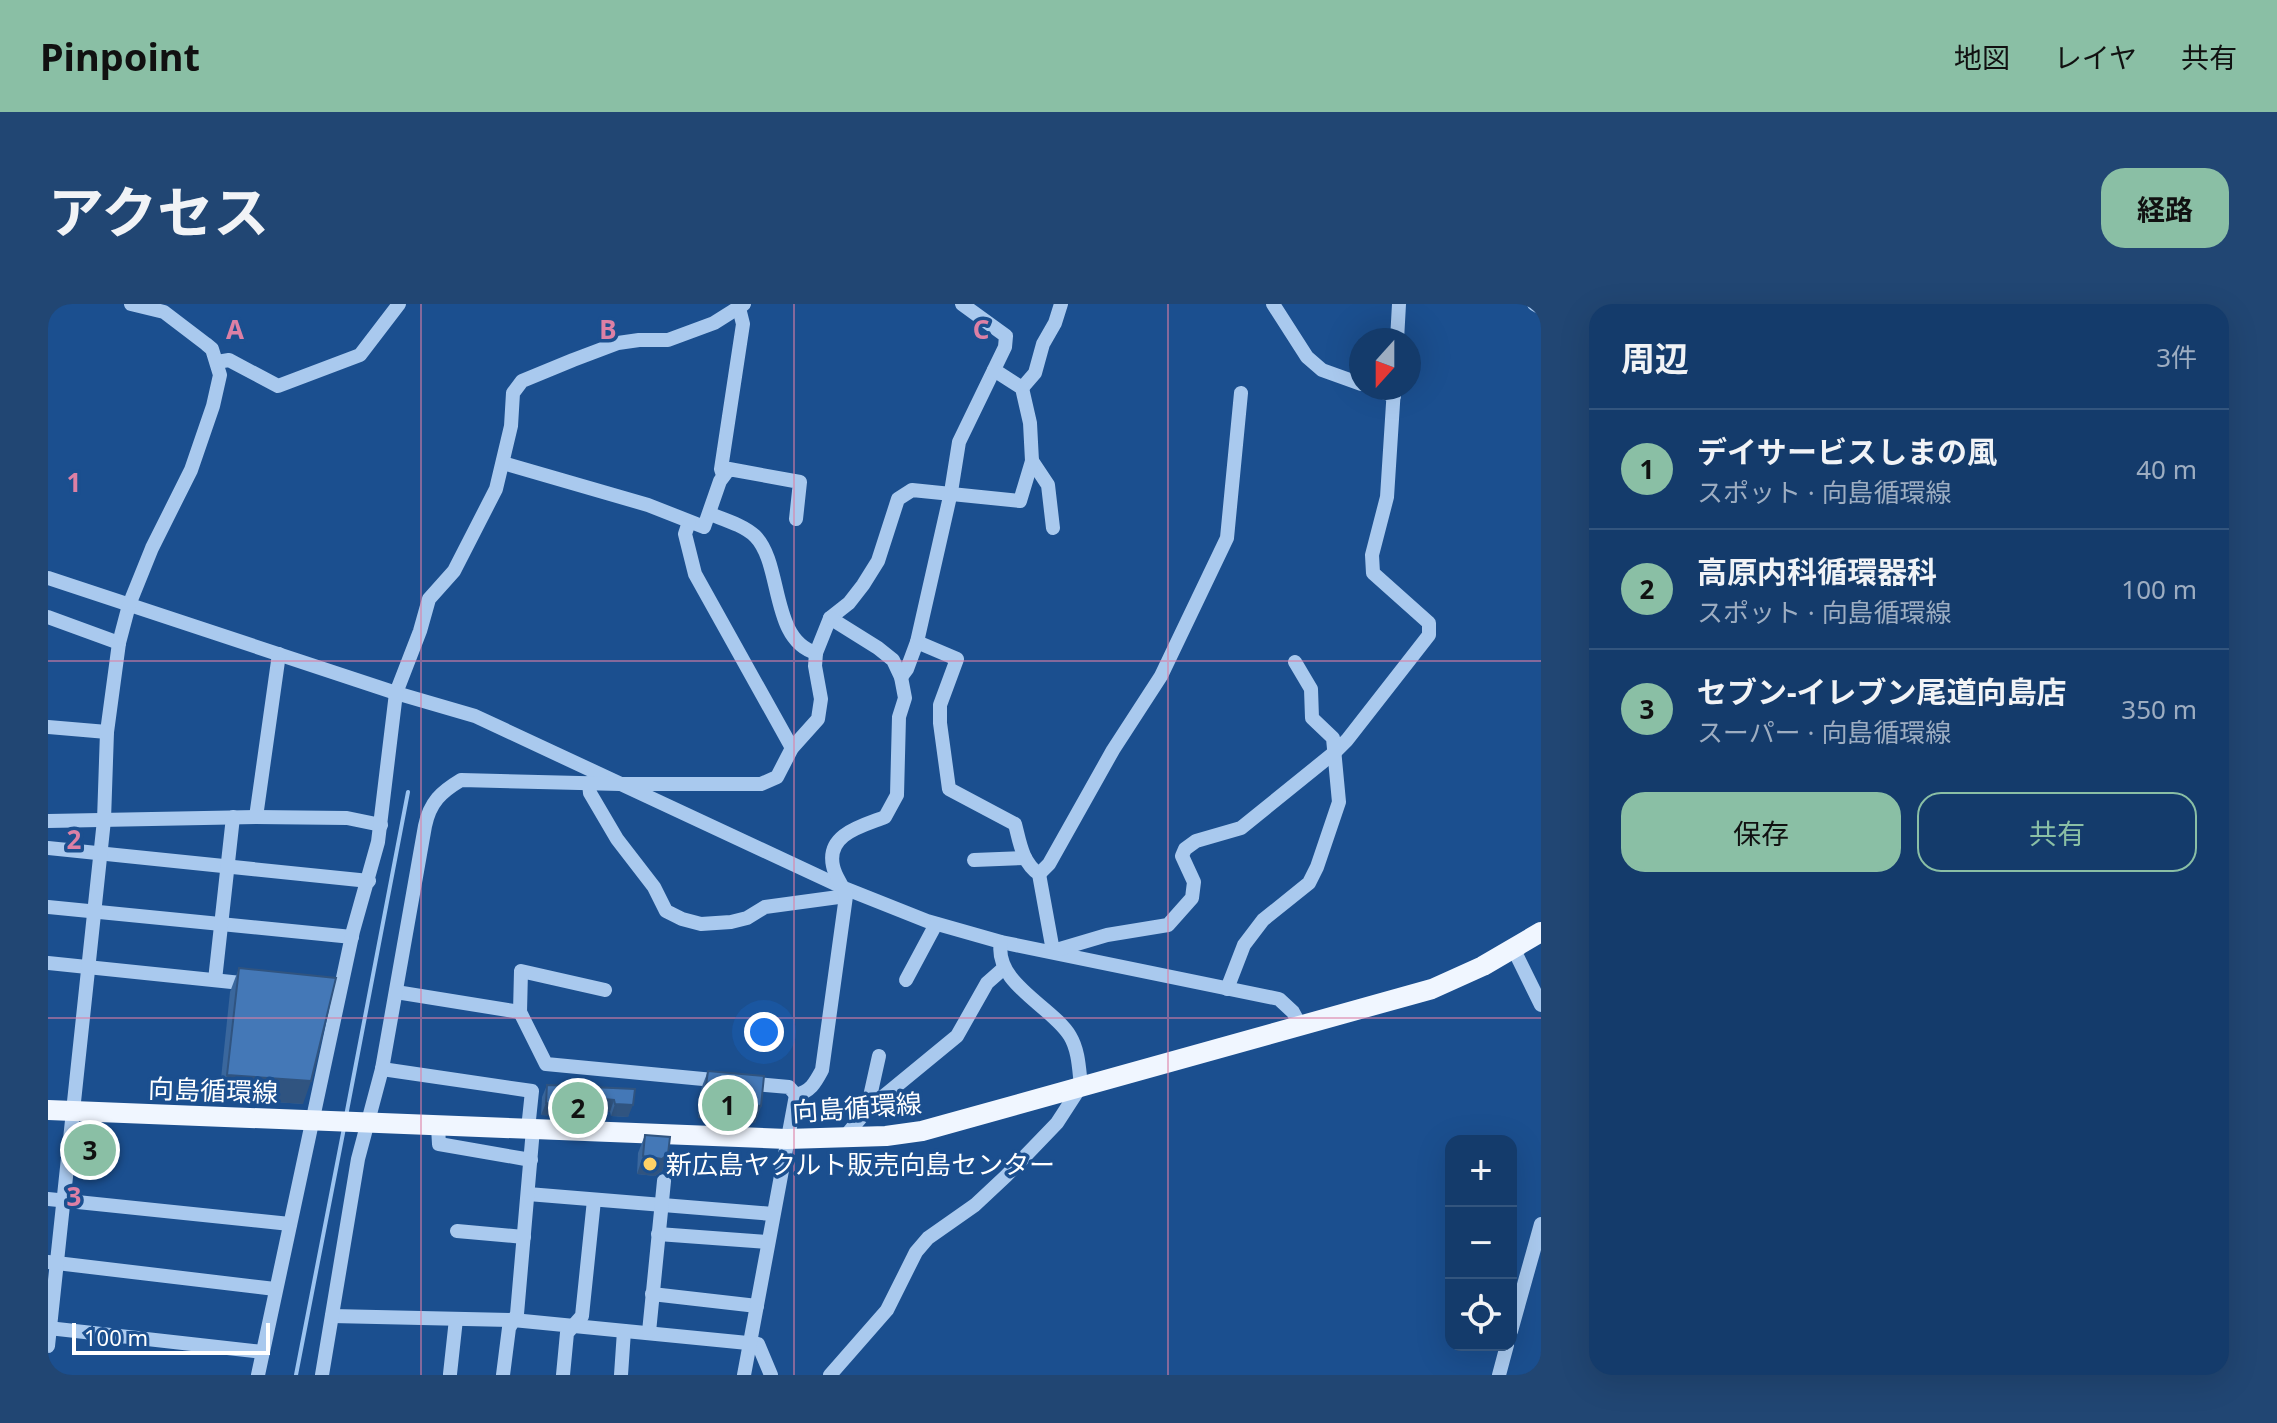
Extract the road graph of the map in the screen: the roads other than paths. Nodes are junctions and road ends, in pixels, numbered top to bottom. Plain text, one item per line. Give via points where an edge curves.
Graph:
1 (131, 304) edge
2 (399, 304) edge
3 (962, 304) edge
4 (1061, 304) edge
5 (1273, 304) edge
6 (1399, 304) edge
7 (1534, 304) edge
8 (742, 306) edge
9 (1541, 308) edge
10 (1398, 328) edge
11 (217, 362) junction
12 (994, 370) junction
13 (1349, 380) edge
14 (1022, 388) junction
15 (1241, 393) dead end
16 (1393, 400) edge
17 (1032, 461) junction
18 (503, 463) junction
19 (723, 475) junction
20 (951, 492) junction
21 (710, 514) junction
22 (796, 519) dead end
23 (689, 522) junction
24 (1053, 528) dead end
25 (48, 578) edge
26 (129, 605) junction
27 (48, 617) edge
28 (830, 618) junction
29 (917, 642) junction
30 (119, 643) junction
31 (816, 653) junction
32 (279, 654) junction
33 (1295, 662) dead end
34 (901, 677) junction
35 (396, 693) junction
36 (48, 727) edge
37 (107, 732) junction
38 (792, 748) junction
39 (1335, 752) junction
40 (589, 783) junction
41 (620, 784) junction
42 (233, 817) junction
43 (256, 817) junction
44 (104, 820) junction
45 (48, 821) edge
46 (381, 825) junction
47 (48, 848) edge
48 (100, 853) junction
49 (1025, 858) junction
50 (974, 860) dead end
51 (227, 866) junction
52 (1039, 874) junction
53 (369, 881) junction
54 (845, 892) junction
55 (48, 907) edge
56 (94, 911) junction
57 (221, 924) junction
58 (936, 924) junction
59 (1541, 932) edge
60 (352, 937) junction
61 (1001, 942) junction
62 (1514, 950) junction
63 (1053, 951) junction
64 (48, 963) edge
65 (88, 968) junction
66 (1004, 968) junction
67 (215, 980) junction
68 (906, 980) dead end
69 (268, 985) edge
70 (1227, 989) junction
71 (605, 990) dead end
72 (396, 992) junction
73 (1541, 1005) edge
74 (520, 1012) junction
75 (1300, 1025) junction
76 (879, 1056) dead end
77 (382, 1069) junction
78 (1081, 1086) junction
79 (796, 1095) junction
80 (48, 1110) edge
81 (867, 1110) junction
82 (73, 1111) junction
83 (316, 1120) junction
84 (365, 1124) junction
85 (438, 1127) junction
86 (531, 1129) junction
87 (844, 1138) junction
88 (787, 1139) junction
89 (531, 1160) junction
90 (664, 1181) dead end
91 (528, 1194) junction
92 (48, 1199) edge
93 (594, 1200) junction
94 (64, 1201) junction
95 (661, 1207) junction
96 (773, 1214) junction
97 (290, 1224) junction
98 (1541, 1224) edge
99 (457, 1231) dead end
100 (658, 1234) junction
101 (524, 1237) junction
102 (768, 1242) junction
103 (52, 1262) edge
104 (275, 1289) junction
105 (652, 1294) junction
106 (757, 1306) junction
107 (1517, 1310) edge
108 (332, 1316) junction
109 (456, 1319) junction
110 (513, 1320) junction
111 (573, 1326) junction
112 (49, 1328) edge
113 (624, 1331) junction
114 (649, 1332) junction
115 (750, 1343) junction
116 (48, 1346) edge
117 (1505, 1351) edge
118 (263, 1352) junction
119 (450, 1374) edge
120 (258, 1375) edge
121 (322, 1375) edge
122 (503, 1375) edge
123 (563, 1375) edge
124 (621, 1375) edge
125 (744, 1375) edge
126 (771, 1375) edge
127 (830, 1375) edge
128 (1499, 1375) edge

1 - 11 street via 164,312 212,349
2 - 11 street via 360,355 278,386 229,360
3 - 12 street via 1006,336
4 - 14 street via 1035,373
5 - 13 street via 1307,357 1322,370
6 - 10 street
7 - 9 street
8 - 18 street via 668,340 618,343 522,381 513,393
8 - 19 street
11 - 26 street via 220,375 213,406 191,470
12 - 14 street
12 - 20 street via 959,442
14 - 17 street
15 - 52 street via 1227,538 1161,676
16 - 39 street via 1387,497 1372,555 1373,573 1429,623 1429,635
17 - 20 street via 1020,501
17 - 24 street via 1048,485
18 - 23 street
18 - 35 street via 496,489 454,571 429,599
19 - 21 street
19 - 22 street via 729,469 800,482
20 - 28 street via 912,490 898,499 878,561 849,603
20 - 29 street
21 - 23 street via 704,527
21 - 31 street via 756,537 772,567 783,616 807,650
23 - 38 street via 685,534 695,574
25 - 26 street
26 - 30 street
26 - 32 street
27 - 30 street
28 - 31 street
28 - 34 street via 893,660
29 - 34 street
29 - 49 street via 957,659 940,705 949,789 1015,824
30 - 37 street
31 - 38 street via 818,719
32 - 35 street
32 - 43 street
33 - 39 street via 1311,689 1312,718 1333,738
34 - 54 street via 905,698 899,717 897,795 885,817 845,833 837,842 833,870
35 - 41 street via 475,716
35 - 46 street
36 - 37 street
37 - 44 street
38 - 41 street via 777,777 761,784
39 - 63 street via 1241,828 1185,849 1182,856 1194,882 1192,898 1168,925
39 - 70 street via 1339,802 1317,867 1309,883 1263,920 1244,945
40 - 41 street
40 - 54 street via 617,839 666,911 682,919 731,922 765,907
40 - 72 street via 481,779 461,780 443,790 425,826
41 - 54 street
42 - 43 street
42 - 44 street
42 - 51 street
43 - 46 street via 347,818
44 - 45 street
44 - 48 street
46 - 53 street
47 - 48 street
48 - 51 street
48 - 56 street
49 - 50 street
49 - 52 street
51 - 53 street
51 - 57 street
52 - 63 street
53 - 60 street
54 - 58 street
54 - 79 street via 822,1070 815,1084
55 - 56 street
56 - 57 street
56 - 65 street
57 - 60 street
57 - 67 street
58 - 61 street
58 - 68 street
59 - 62 main road, 向島循環線
60 - 83 street via 332,992
61 - 63 street
61 - 66 street
62 - 73 street
62 - 75 main road, 向島循環線 via 1432,989
63 - 70 street
64 - 65 street
65 - 67 street
65 - 82 street
66 - 78 street via 1070,1035
66 - 81 street via 987,983 957,1036
67 - 69 street
70 - 75 street via 1279,999
71 - 74 street via 521,971
72 - 74 street
72 - 77 street
74 - 79 street via 546,1064 789,1087
75 - 78 main road, 向島循環線
76 - 81 street
77 - 84 street
77 - 86 street via 532,1091
78 - 87 main road, 向島循環線 via 922,1131
78 - 127 street via 1057,1123 1006,1176 928,1238 887,1310
79 - 88 street
80 - 82 main road, 向島循環線
81 - 87 street
82 - 83 main road, 向島循環線
82 - 94 street
83 - 84 main road, 向島循環線
83 - 97 street
84 - 85 main road, 向島循環線
84 - 108 street
85 - 86 main road, 向島循環線
85 - 89 street via 439,1144
86 - 88 main road, 向島循環線
86 - 89 street
87 - 88 main road, 向島循環線
88 - 96 street
89 - 91 street
90 - 95 street
91 - 93 street
91 - 101 street
92 - 94 street
93 - 95 street
93 - 111 street via 582,1316
94 - 97 street
94 - 103 street
95 - 96 street
95 - 100 street
96 - 102 street
97 - 104 street
98 - 107 street
99 - 101 street
100 - 102 street
100 - 105 street
101 - 110 street
102 - 106 street
103 - 104 street
103 - 112 street
104 - 118 street
105 - 106 street
105 - 114 street
106 - 115 street
108 - 109 street
108 - 121 street
109 - 110 street
109 - 119 street
110 - 111 street
110 - 122 street
111 - 113 street
111 - 123 street via 567,1333
112 - 116 street
112 - 118 street
113 - 114 street
113 - 124 street
114 - 115 street
115 - 125 street
115 - 126 street via 758,1344
117 - 128 street
118 - 120 street

